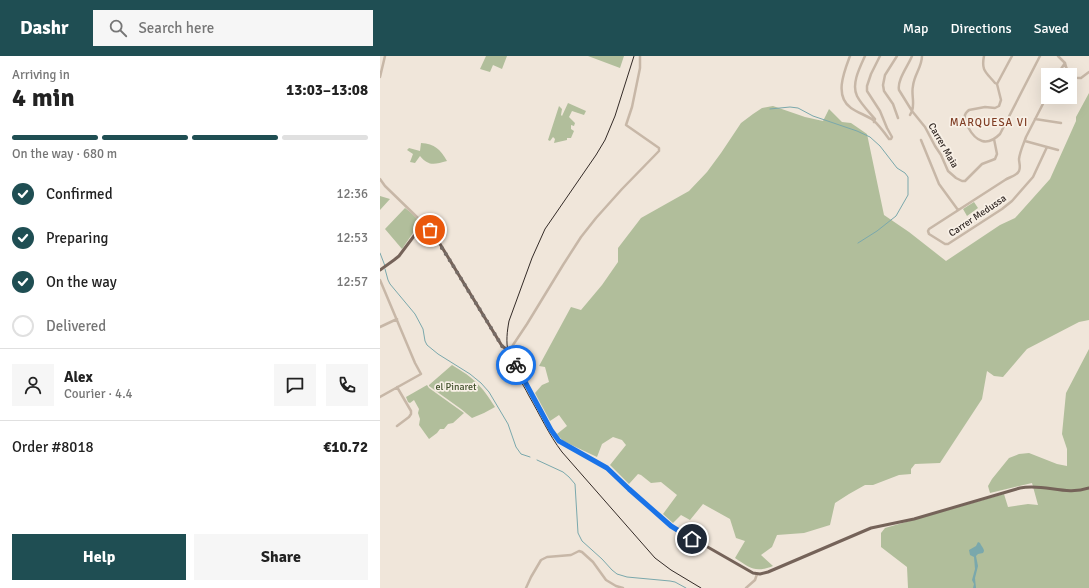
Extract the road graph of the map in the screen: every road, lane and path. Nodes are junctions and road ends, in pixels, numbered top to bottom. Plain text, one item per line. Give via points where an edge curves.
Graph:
1 (385, 56) edge
2 (640, 56) edge
3 (850, 56) edge
4 (865, 56) edge
5 (880, 56) edge
6 (897, 56) edge
7 (912, 56) edge
8 (922, 56) edge
9 (984, 56) edge
10 (1012, 56) edge
11 (1040, 56) edge
12 (1058, 56) edge
13 (1065, 63) junction
14 (1062, 68) edge
15 (1089, 72) edge
16 (380, 77) edge
17 (997, 84) junction
18 (1043, 104) edge
19 (912, 111) junction
20 (910, 115) dead end
21 (898, 118) dead end
22 (1035, 119) junction
23 (874, 122) junction
24 (1061, 123) dead end
25 (994, 139) junction
26 (921, 140) dead end
27 (1024, 141) junction
28 (1047, 147) junction
29 (1058, 150) dead end
30 (380, 180) edge
31 (958, 210) junction
32 (422, 226) junction
33 (380, 270) edge
34 (380, 280) edge
35 (381, 288) edge
36 (397, 319) junction
37 (380, 327) edge
38 (510, 352) junction
39 (397, 387) junction
40 (380, 397) edge
41 (396, 426) dead end
42 (1089, 488) edge
43 (757, 574) junction
44 (526, 588) edge
45 (623, 588) edge
46 (746, 588) edge

1 - 16 street
2 - 38 street via 640,68 626,125 659,148 659,151 581,237
3 - 23 street via 842,84 843,99 849,107
4 - 23 street via 857,79 856,94
5 - 23 street via 871,74 867,91 880,111 891,139
6 - 21 street via 885,75 883,85
7 - 19 street via 898,86
8 - 19 street via 922,63 913,85
9 - 17 street via 983,69
10 - 17 street
11 - 25 street via 1000,134
12 - 13 street
13 - 14 street
13 - 15 street via 1069,73 1077,78
17 - 25 street via 1001,100 999,106 968,111 965,114 969,129 977,139 985,142
18 - 22 street, Carrer Medussa
19 - 20 street
19 - 25 street, Carrer Maia via 925,127 948,171 960,180 966,180 981,165 996,158
22 - 24 street
22 - 27 street, Carrer Medussa
26 - 31 street, Carrer Medussa via 939,184
27 - 28 street
27 - 31 street, Carrer Medussa via 1019,157 1020,169 1017,173
28 - 29 street
28 - 31 street, Carrer Medussa via 1033,177 1008,204 948,244 928,233 929,229
30 - 32 street via 420,220
32 - 33 main road via 399,256
32 - 38 main road via 428,228 436,237 502,346
34 - 35 street
35 - 36 street
36 - 37 street
36 - 39 street via 421,374
38 - 43 main road via 559,441 607,468 671,526
39 - 40 street
39 - 41 street via 411,414
42 - 43 main road via 1071,491 1036,486 1020,488 914,519 871,528 768,572
43 - 46 street via 755,580
44 - 45 street via 541,560 579,551 593,562 606,580

